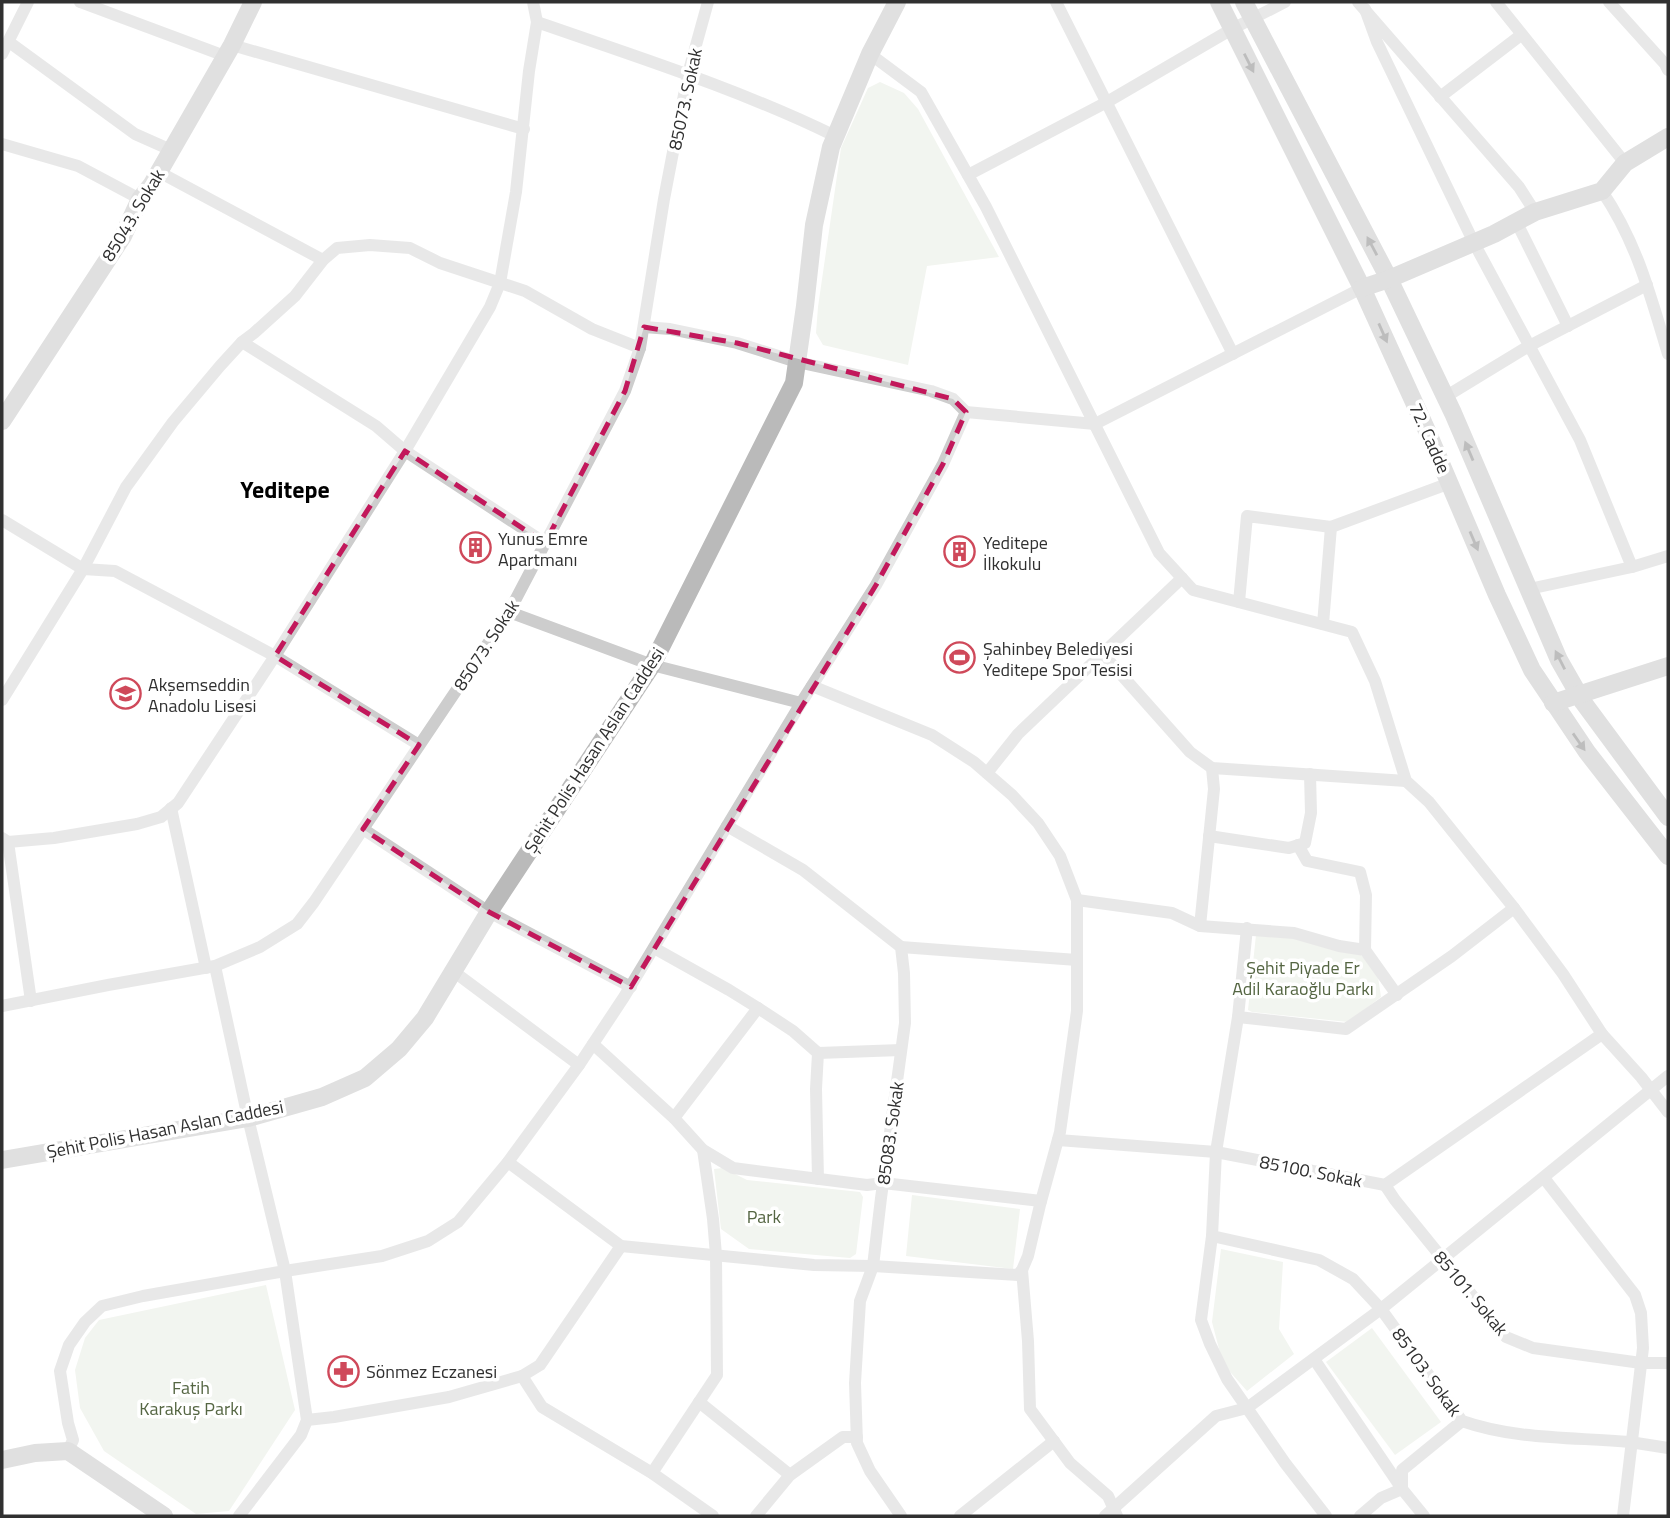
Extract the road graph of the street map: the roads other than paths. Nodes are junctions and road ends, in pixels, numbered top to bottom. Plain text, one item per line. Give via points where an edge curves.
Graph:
1 (28, 2) edge
2 (80, 2) edge
3 (253, 2) edge
4 (533, 2) edge
5 (708, 2) edge
6 (897, 2) edge
7 (1056, 2) edge
8 (1219, 2) edge
9 (1244, 2) edge
10 (1285, 2) edge
11 (1496, 2) edge
12 (1609, 2) edge
13 (1362, 5) edge
14 (1252, 19) junction
15 (537, 22) junction
16 (1232, 29) junction
17 (1521, 35) junction
18 (9, 42) junction
19 (228, 50) junction
20 (2, 54) edge
21 (870, 54) junction
22 (1667, 63) edge
23 (688, 74) junction
24 (1440, 97) junction
25 (1107, 102) junction
26 (524, 129) junction
27 (835, 136) junction
28 (1668, 137) edge
29 (2, 144) edge
30 (171, 150) junction
31 (1625, 163) junction
32 (159, 172) junction
33 (968, 175) junction
34 (1602, 191) junction
35 (140, 199) junction
36 (1535, 212) junction
37 (1516, 221) junction
38 (1474, 243) junction
39 (323, 260) junction
40 (1389, 279) junction
41 (500, 283) junction
42 (1647, 285) junction
43 (1362, 288) junction
44 (1568, 326) junction
45 (644, 327) junction
46 (242, 342) junction
47 (1529, 346) junction
48 (640, 348) junction
49 (1233, 354) junction
50 (1668, 354) edge
51 (797, 362) junction
52 (1444, 397) junction
53 (966, 412) junction
54 (2, 421) edge
55 (1095, 424) junction
56 (405, 451) junction
57 (1450, 483) junction
58 (2, 520) edge
59 (1331, 527) junction
60 (545, 543) junction
61 (1668, 556) edge
62 (1632, 567) junction
63 (83, 569) junction
64 (1182, 578) junction
65 (1528, 589) junction
66 (1239, 603) junction
67 (509, 612) junction
68 (1323, 624) junction
69 (1102, 653) junction
70 (275, 656) junction
71 (652, 665) junction
72 (1666, 671) edge
73 (812, 686) junction
74 (1579, 695) junction
75 (2, 700) edge
76 (801, 703) junction
77 (1553, 703) junction
78 (419, 745) junction
79 (1212, 768) junction
80 (987, 773) junction
81 (1310, 774) junction
82 (1406, 781) junction
83 (171, 808) junction
84 (1668, 817) edge
85 (727, 826) junction
86 (363, 829) junction
87 (1209, 836) junction
88 (5, 840) edge
89 (1298, 845) junction
90 (1668, 856) edge
91 (1077, 900) junction
92 (1514, 908) junction
93 (489, 912) junction
94 (1200, 926) junction
95 (1247, 929) junction
96 (901, 947) junction
97 (654, 948) junction
98 (1365, 950) junction
99 (1077, 960) junction
100 (211, 967) junction
101 (453, 971) junction
102 (631, 987) junction
103 (1397, 995) junction
104 (31, 1000) junction
105 (2, 1006) edge
106 (758, 1008) junction
107 (1238, 1017) junction
108 (1602, 1034) junction
109 (593, 1044) junction
110 (901, 1050) junction
111 (818, 1053) junction
112 (579, 1065) junction
113 (1668, 1076) edge
114 (1652, 1090) junction
115 (1668, 1112) edge
116 (248, 1118) junction
117 (674, 1118) junction
118 (1058, 1140) junction
119 (703, 1150) junction
120 (1216, 1152) junction
121 (3, 1162) edge
122 (508, 1162) junction
123 (818, 1178) junction
124 (1544, 1178) junction
125 (883, 1183) junction
126 (1385, 1185) junction
127 (1041, 1201) junction
128 (1212, 1236) junction
129 (621, 1245) junction
130 (716, 1255) junction
131 (1443, 1260) junction
132 (873, 1266) junction
133 (1022, 1270) junction
134 (285, 1271) junction
135 (1381, 1309) junction
136 (1314, 1359) junction
137 (1641, 1363) junction
138 (1668, 1363) edge
139 (522, 1376) junction
140 (699, 1402) junction
141 (1247, 1408) junction
142 (307, 1420) junction
143 (1462, 1421) junction
144 (857, 1437) junction
145 (1054, 1441) junction
146 (1632, 1443) junction
147 (1668, 1448) edge
148 (68, 1451) junction
149 (2, 1460) edge
150 (652, 1473) junction
151 (790, 1475) junction
152 (1402, 1489) junction
153 (1112, 1514) edge
154 (164, 1516) edge
155 (239, 1516) edge
156 (713, 1516) edge
157 (756, 1516) edge
158 (901, 1516) edge
159 (960, 1516) edge
160 (1326, 1516) edge
161 (1360, 1516) edge
162 (1424, 1516) edge
163 (1623, 1516) edge

1 - 18 street
2 - 19 street
3 - 19 street, 85043. Sokak
4 - 15 street
5 - 23 street, 85073. Sokak
6 - 21 street, Şehit Polis Hasan Aslan Caddesi
7 - 25 street
8 - 16 street, 72. Cadde
9 - 14 street
10 - 14 street
11 - 17 street
12 - 22 street
13 - 24 street
13 - 38 street
14 - 16 street
40 -> 14 street
15 - 23 street
15 - 26 street
16 - 25 street
16 -> 43 street, 72. Cadde
17 - 24 street
17 - 31 street
18 - 20 street
18 - 30 street via 135,134
19 - 26 street
19 - 30 street, 85043. Sokak
21 - 27 street, Şehit Polis Hasan Aslan Caddesi
21 - 33 street via 921,92
23 - 27 street
23 - 45 street, 85073. Sokak
24 - 36 street via 1519,187
25 - 33 street
25 - 49 street
26 - 41 street
27 - 51 street, Şehit Polis Hasan Aslan Caddesi via 814,225
28 - 31 street
29 - 35 street via 78,166
30 - 32 street, 85043. Sokak
31 - 34 street
32 - 35 street, 85043. Sokak
32 - 39 street
33 - 55 street
34 - 36 street
34 - 42 street via 1618,215
35 - 54 street, 85043. Sokak via 123,236
36 - 37 street
37 - 38 street
37 - 44 street
38 - 40 street
38 - 47 street
39 - 41 street via 337,248 370,244 410,248
39 - 46 street via 295,296
40 - 43 street
40 - 52 street
41 - 48 street
41 - 56 street
42 - 44 street
42 - 50 street
43 - 49 street
43 -> 57 street, 72. Cadde
44 - 47 street
45 - 48 street, 85073. Sokak
45 - 51 street via 737,343
46 - 56 street via 376,426
46 - 63 street via 173,422 126,487
47 - 52 street
47 - 62 street via 1580,440
48 - 60 street, 85073. Sokak via 625,391
49 - 55 street
51 - 53 street via 930,391 953,399
51 - 71 street, Şehit Polis Hasan Aslan Caddesi via 794,383
65 -> 52 street
53 - 55 street
53 - 73 street via 943,464 876,585
55 - 64 street via 1160,553
56 - 60 street
56 - 70 street
57 - 59 street
57 -> 77 street, 72. Cadde via 1531,670
58 - 63 street
59 - 66 street via 1247,516
59 - 68 street
60 - 67 street, 85073. Sokak
61 - 62 street
62 - 65 street
63 - 70 street via 114,571
63 - 75 street
64 - 66 street via 1193,590
64 - 69 street
74 -> 65 street
66 - 68 street
67 - 71 street
67 - 78 street, 85073. Sokak
68 - 82 street via 1352,632 1375,681
69 - 79 street via 1190,752
69 - 80 street via 1018,734
70 - 78 street
70 - 83 street
71 - 76 street
71 - 93 street, Şehit Polis Hasan Aslan Caddesi
72 - 74 street
73 - 76 street
73 - 80 street via 932,735
74 - 77 street
74 - 84 street
76 - 85 street
77 -> 90 street, 72. Cadde
78 - 86 street, 85073. Sokak
79 - 81 street
79 - 87 street
80 - 91 street via 1038,823 1060,856
81 - 82 street
81 - 89 street via 1311,813 1305,843
82 - 92 street via 1429,802
83 - 88 street via 161,817 137,824 54,838
83 - 100 street
85 - 96 street via 803,870
85 - 97 street
86 - 93 street
86 - 100 street, 85073. Sokak via 297,924 260,947
87 - 89 street via 1289,848
87 - 94 street
88 - 104 street
89 - 98 street via 1307,861 1360,872 1366,895
91 - 94 street via 1172,913
91 - 99 street
92 - 103 street
92 - 108 street
93 - 101 street, Şehit Polis Hasan Aslan Caddesi
93 - 102 street
94 - 95 street
95 - 98 street via 1294,933
95 - 107 street
96 - 99 street
96 - 110 street, 85083. Sokak via 905,1023
97 - 102 street
97 - 106 street
98 - 103 street
99 - 118 street via 1077,1012
100 - 104 street, 85073. Sokak
100 - 116 street
101 - 112 street
101 - 116 street, Şehit Polis Hasan Aslan Caddesi via 425,1018 365,1079
102 - 109 street
103 - 107 street via 1346,1029
104 - 105 street, 85073. Sokak
106 - 111 street
106 - 117 street
107 - 120 street
108 - 114 street
108 - 126 street, 85100. Sokak
109 - 112 street
109 - 117 street
110 - 111 street
110 - 125 street, 85083. Sokak
111 - 123 street
112 - 122 street
113 - 114 street
114 - 115 street
114 - 124 street
116 - 121 street, Şehit Polis Hasan Aslan Caddesi
116 - 134 street
117 - 119 street
118 - 120 street, 85100. Sokak
118 - 127 street
119 - 123 street via 733,1168
119 - 130 street
120 - 126 street, 85100. Sokak
120 - 128 street
122 - 129 street
122 - 134 street via 458,1222 428,1241 382,1256
123 - 125 street
124 - 131 street
124 - 137 street via 1635,1295 1641,1313
125 - 127 street
125 - 132 street, 85083. Sokak
126 - 131 street, 85101. Sokak
127 - 133 street
128 - 135 street, 85103. Sokak via 1319,1260 1353,1279
128 - 141 street via 1201,1320 1227,1378
129 - 130 street
129 - 139 street via 540,1365
130 - 132 street
130 - 140 street via 717,1375
131 - 135 street
131 - 137 street, 85101. Sokak via 1506,1338 1533,1348
132 - 133 street via 1018,1275
132 - 144 street, 85083. Sokak via 860,1301
133 - 145 street via 1030,1409
134 - 142 street
134 - 148 street via 102,1307 69,1345 60,1371 73,1440
135 - 136 street
135 - 143 street, 85103. Sokak
136 - 141 street
136 - 152 street
137 - 138 street, 85101. Sokak
137 - 146 street
139 - 142 street via 449,1397
139 - 150 street via 542,1407
140 - 150 street
140 - 151 street
141 - 153 street via 1216,1416
141 - 160 street
142 - 155 street via 301,1435
143 - 146 street, 85103. Sokak via 1511,1433
143 - 152 street via 1402,1470
144 - 151 street via 843,1437
144 - 158 street, 85083. Sokak via 870,1471
145 - 153 street via 1070,1463 1108,1496
145 - 159 street
146 - 147 street, 85103. Sokak
146 - 163 street
148 - 149 street
148 - 154 street
150 - 156 street
151 - 157 street
152 - 161 street via 1381,1498
152 - 162 street

